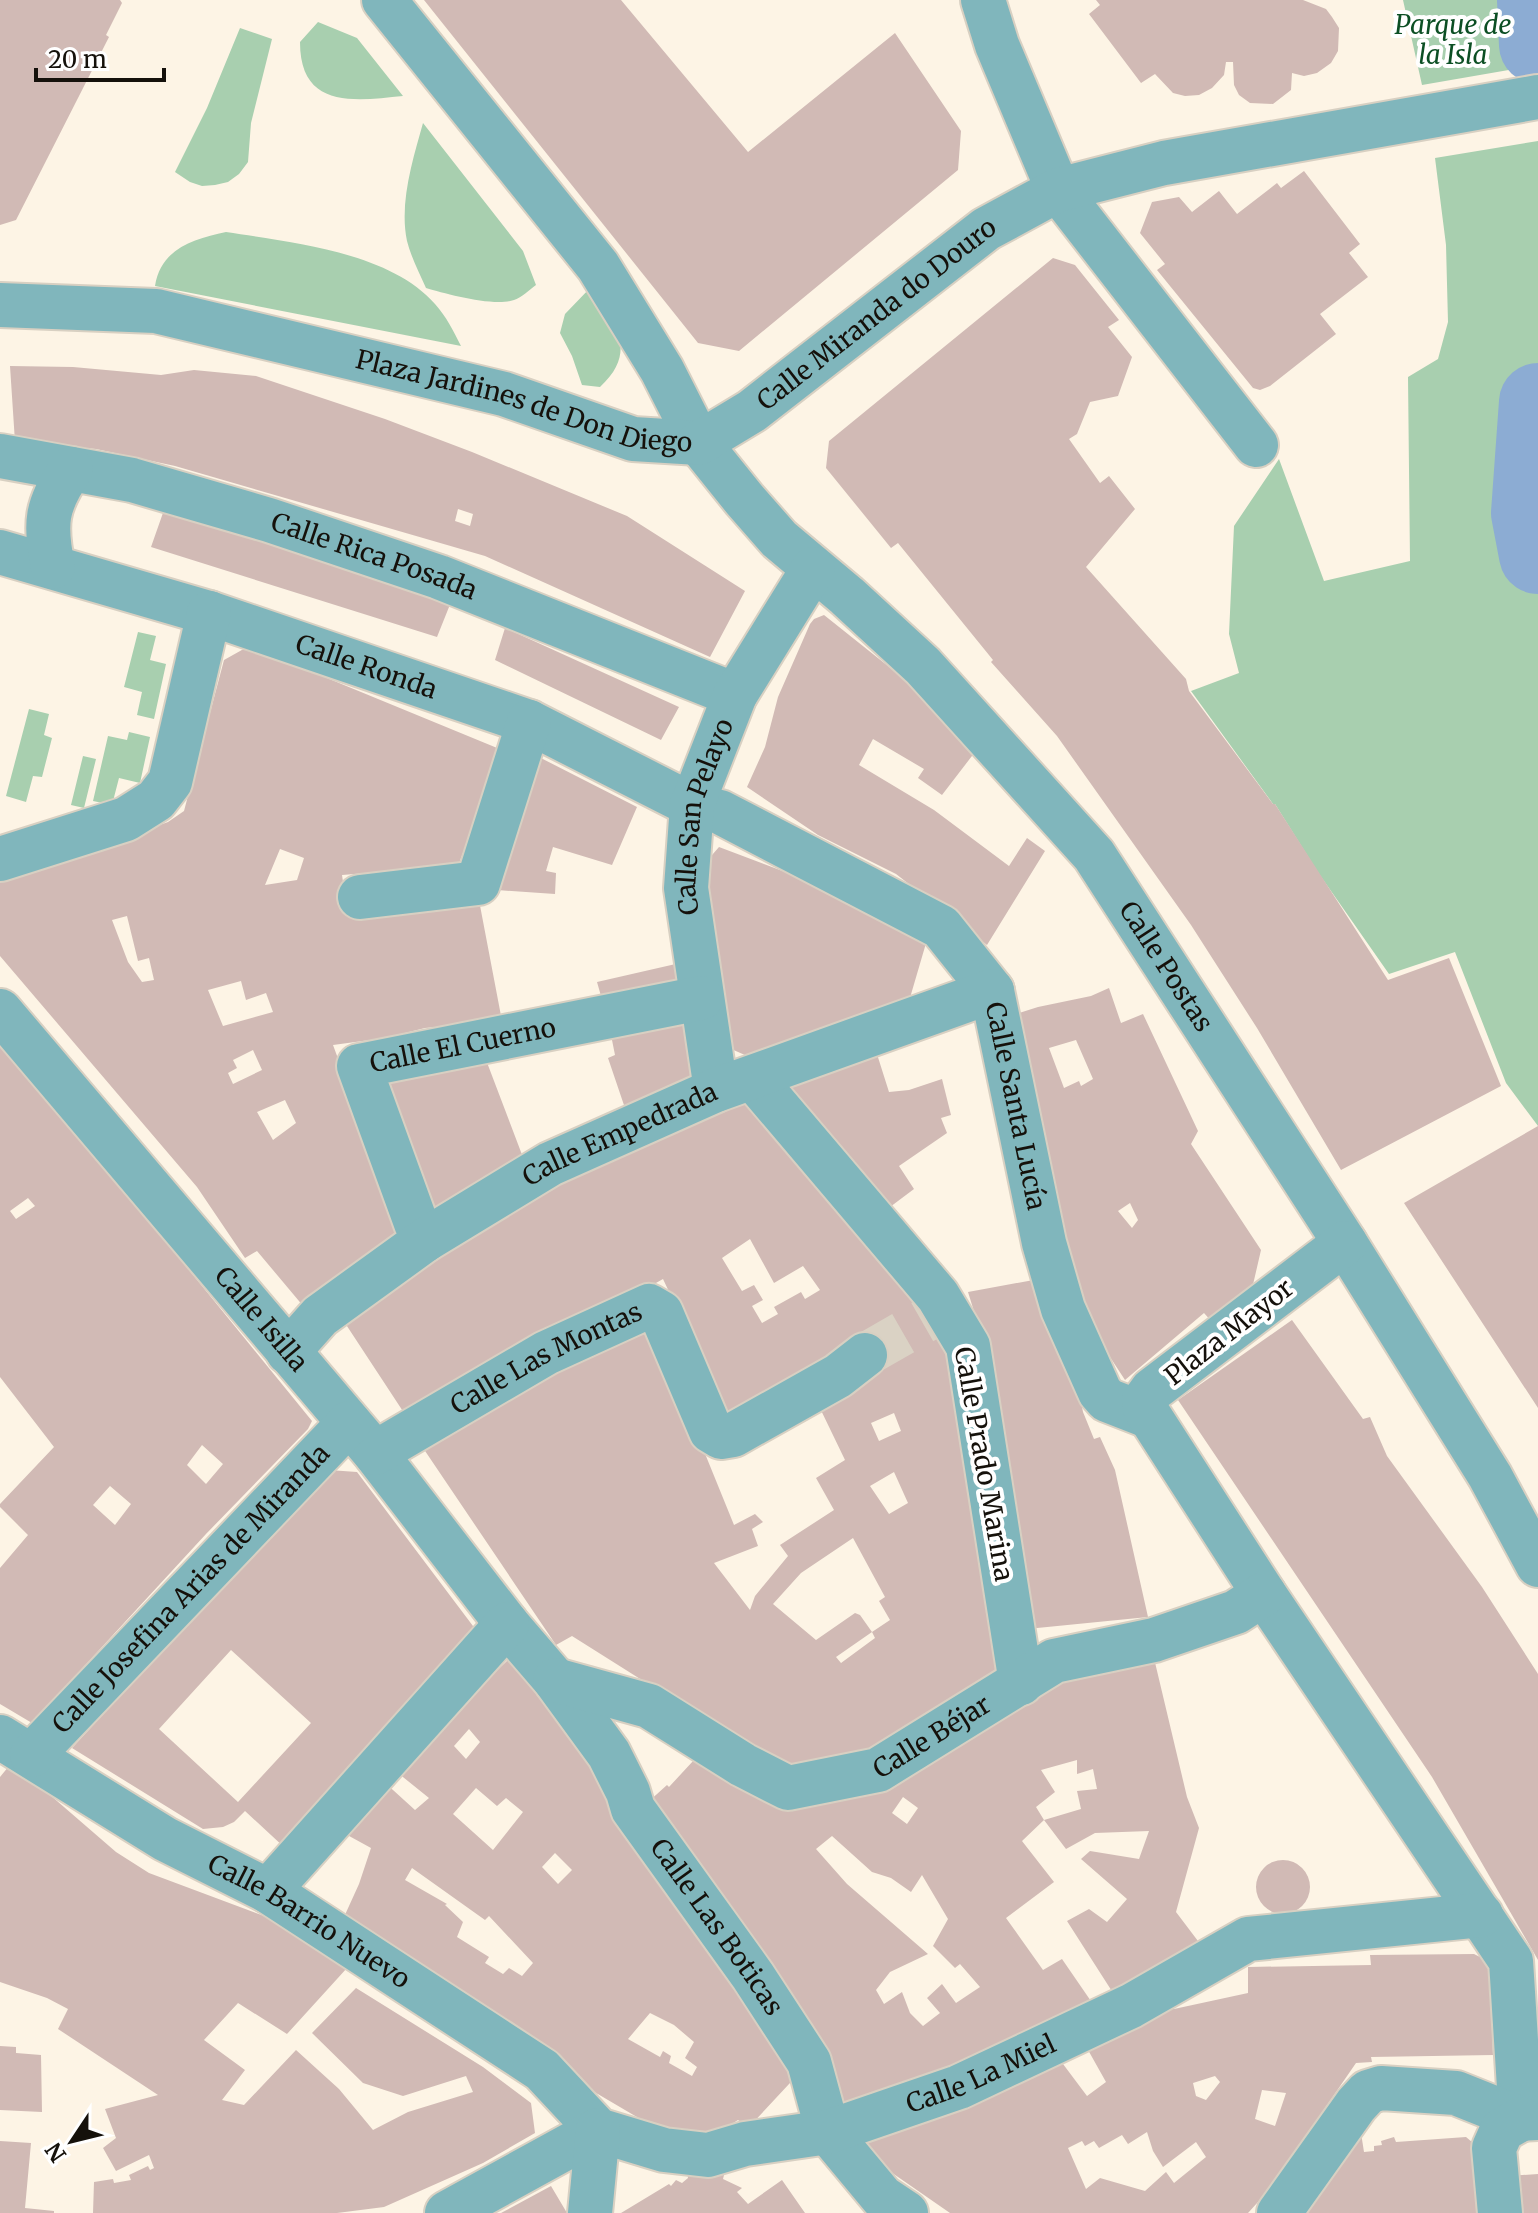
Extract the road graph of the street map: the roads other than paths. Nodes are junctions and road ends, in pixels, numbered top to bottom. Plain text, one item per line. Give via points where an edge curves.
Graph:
1 (384, 0) edge
2 (983, 0) edge
3 (1538, 97) edge
4 (1058, 190) junction
5 (0, 305) edge
6 (699, 443) junction
7 (1256, 445) dead end
8 (0, 456) edge
9 (71, 469) junction
10 (0, 552) edge
11 (53, 567) junction
12 (813, 569) junction
13 (209, 613) junction
14 (735, 695) junction
15 (529, 722) junction
16 (706, 808) junction
17 (0, 859) edge
18 (360, 897) dead end
19 (992, 991) junction
20 (701, 998) junction
21 (0, 1011) edge
22 (734, 1084) junction
23 (425, 1240) junction
24 (1345, 1243) junction
25 (288, 1352) junction
26 (865, 1355) tunnel mouth
27 (1148, 1416) junction
28 (362, 1438) junction
29 (1538, 1565) edge
30 (1264, 1594) junction
31 (511, 1628) junction
32 (555, 1680) junction
33 (1021, 1683) junction
34 (10, 1745) edge
35 (268, 1891) junction
36 (1481, 1915) junction
37 (1530, 2118) edge
38 (598, 2130) junction
39 (828, 2132) junction
40 (447, 2213) edge
41 (590, 2213) edge
42 (906, 2213) edge
43 (1279, 2213) edge
44 (1500, 2213) edge

1 - 6 street, Plaza Jardines de Don Diego via 598,266 662,370
2 - 4 street
3 - 4 street, Calle Miranda do Douro via 1164,163
4 - 6 street, Calle Miranda do Douro via 986,229 752,411
4 - 7 street
5 - 6 street, Plaza Jardines de Don Diego via 156,311 504,394 633,439
6 - 12 street, Calle Postas via 779,539
8 - 9 street, Calle Rica Posada
9 - 11 street via 52,498 46,536
9 - 14 street, Calle Rica Posada via 132,480 269,520 439,577
10 - 11 street, Calle Ronda
11 - 13 street, Calle Ronda
12 - 14 street, Calle San Pelayo
12 - 24 street, Calle Postas via 923,666 1094,855
13 - 15 street, Calle Ronda
13 - 17 street via 170,782 156,800 126,819
14 - 16 street, Calle San Pelayo
15 - 16 street, Calle Ronda
15 - 18 street via 478,883
16 - 19 street, Calle Santa Lucía via 941,927
16 - 20 street, Calle San Pelayo via 686,888
19 - 22 street, Calle Empedrada
19 - 27 street, Calle Santa Lucía via 1044,1243 1063,1309 1100,1392 1107,1400
20 - 22 street, Calle San Pelayo
20 - 23 street, Calle El Cuerno via 359,1066
21 - 25 street, Calle Isilla
22 - 23 street, Calle Empedrada via 550,1164
22 - 33 street, Calle Prado Marina via 968,1346
23 - 25 street, Calle Empedrada via 320,1316
24 - 27 street, Plaza Mayor via 1152,1390 1144,1401
24 - 29 street, Calle Postas via 1490,1476
25 - 28 street, Calle Isilla
26 - 28 street, Calle Las Montas via 838,1376 721,1437 711,1431 661,1313 649,1306
27 - 30 street, Plaza Mayor
28 - 31 street, Calle Isilla
28 - 34 street, Calle Josefina Arias de Miranda
30 - 33 street, Calle Béjar via 1236,1612 1154,1640 1054,1661
30 - 36 street, Plaza Mayor
31 - 32 street, Calle Isilla
31 - 35 street
32 - 33 street, Calle Béjar via 649,1706 788,1788 878,1770
32 - 39 street, Calle Las Boticas via 609,1754 633,1809 809,2062
34 - 35 street, Calle Barrio Nuevo via 165,1839
35 - 38 street, Calle Barrio Nuevo via 542,2070
36 - 37 street, Plaza Mayor via 1511,1961
36 - 39 street, Calle La Miel via 1248,1939 1131,2006 959,2087
37 - 43 street via 1456,2093 1381,2088 1368,2092
37 - 44 street via 1502,2130 1494,2148
38 - 39 street, Calle La Miel via 664,2150 708,2155
38 - 40 street
38 - 41 street
39 - 42 street via 882,2197

